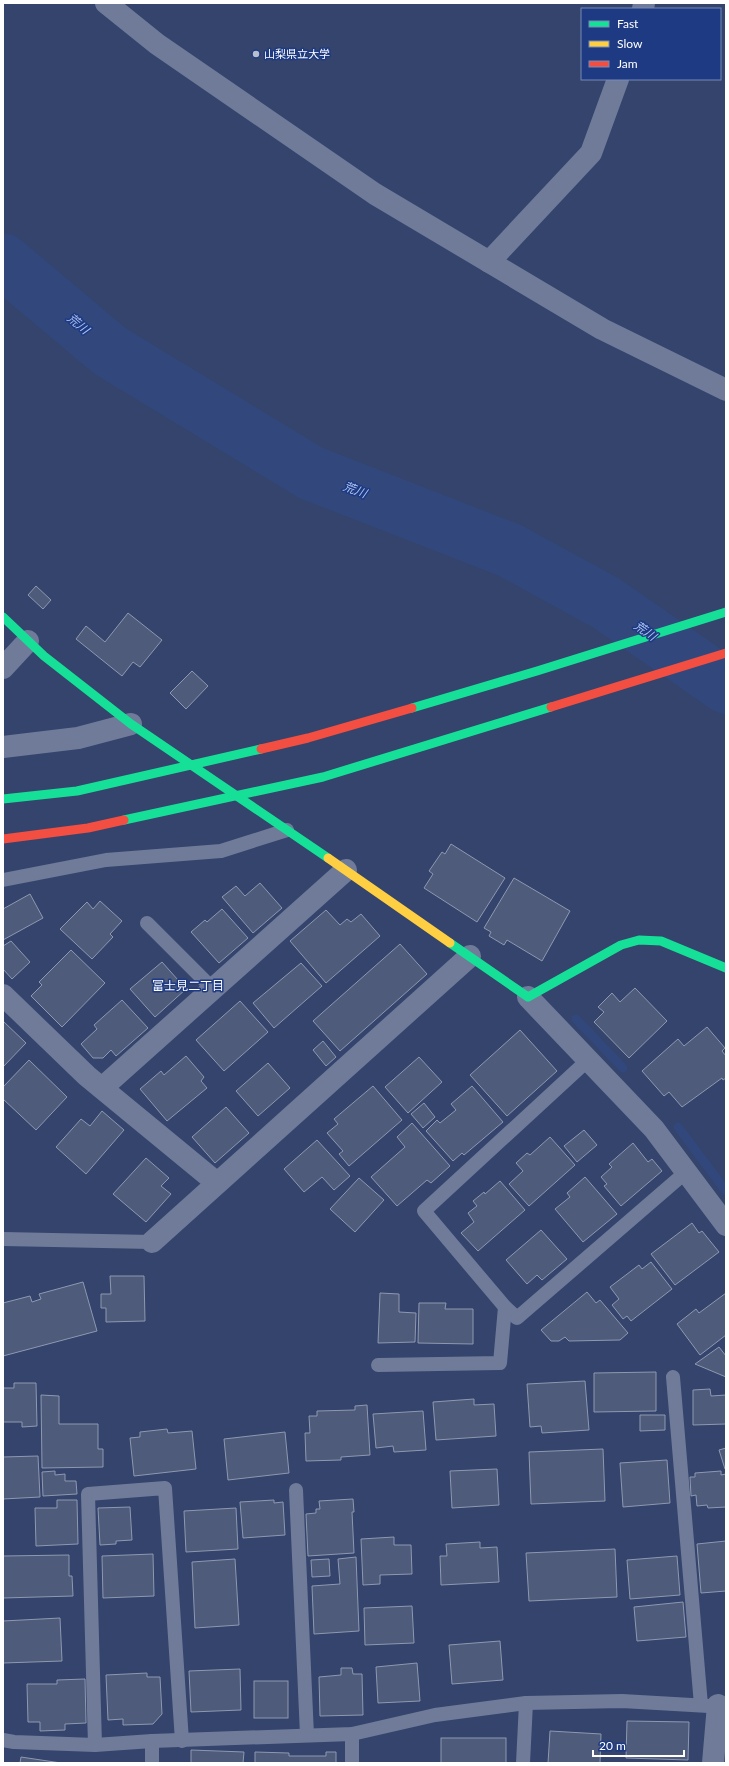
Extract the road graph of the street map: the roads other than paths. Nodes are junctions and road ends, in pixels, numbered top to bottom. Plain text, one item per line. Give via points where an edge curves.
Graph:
1 (106, 3) edge
2 (618, 80) edge
3 (489, 262) junction
4 (726, 390) edge
5 (726, 612) edge
6 (3, 617) edge
7 (28, 641) junction
8 (726, 653) edge
9 (3, 668) edge
10 (131, 724) junction
11 (3, 747) edge
12 (3, 799) edge
13 (288, 830) junction
14 (3, 839) edge
15 (346, 870) junction
16 (3, 880) edge
17 (147, 922) dead end
18 (470, 956) junction
19 (726, 968) edge
20 (213, 989) junction
21 (3, 995) edge
22 (528, 997) junction
23 (588, 1060) junction
24 (102, 1088) junction
25 (686, 1172) junction
26 (217, 1182) junction
27 (726, 1225) edge
28 (3, 1239) edge
29 (152, 1242) joint
30 (505, 1307) junction
31 (378, 1365) dead end
32 (673, 1377) dead end
33 (296, 1490) dead end
34 (526, 1703) junction
35 (715, 1706) edge
36 (352, 1734) junction
37 (307, 1735) junction
38 (3, 1740) edge
39 (152, 1741) junction
40 (182, 1741) junction
41 (95, 1746) junction
42 (152, 1763) edge
43 (352, 1763) edge
44 (524, 1763) edge
45 (713, 1763) edge

1 - 3 street via 157,44 375,194
2 - 3 street via 591,153
3 - 4 street via 602,329
5 - 12 street, bridge via 308,738 77,791
6 - 7 street
7 - 9 street
7 - 10 street
8 - 14 street, bridge via 323,777 88,828
10 - 11 street via 78,738
10 - 13 street
13 - 15 street
13 - 16 lane via 221,851 106,860
15 - 18 street
15 - 20 street
17 - 20 lane
18 - 22 street
18 - 26 street
19 - 22 street via 661,941 639,940 621,945
20 - 24 street
21 - 24 street via 86,1076
22 - 23 street
23 - 25 street via 654,1129
23 - 30 lane via 424,1211
24 - 26 street
25 - 27 street
25 - 30 lane via 517,1318
26 - 29 street
28 - 29 lane
30 - 31 lane via 500,1363
32 - 35 lane
33 - 37 lane
34 - 35 lane via 622,1701
34 - 36 lane via 435,1715
34 - 44 lane
35 - 45 street
36 - 37 lane
36 - 43 lane
37 - 40 lane
38 - 41 lane
39 - 40 lane
39 - 41 lane
39 - 42 lane
40 - 41 lane via 166,1488 88,1494

